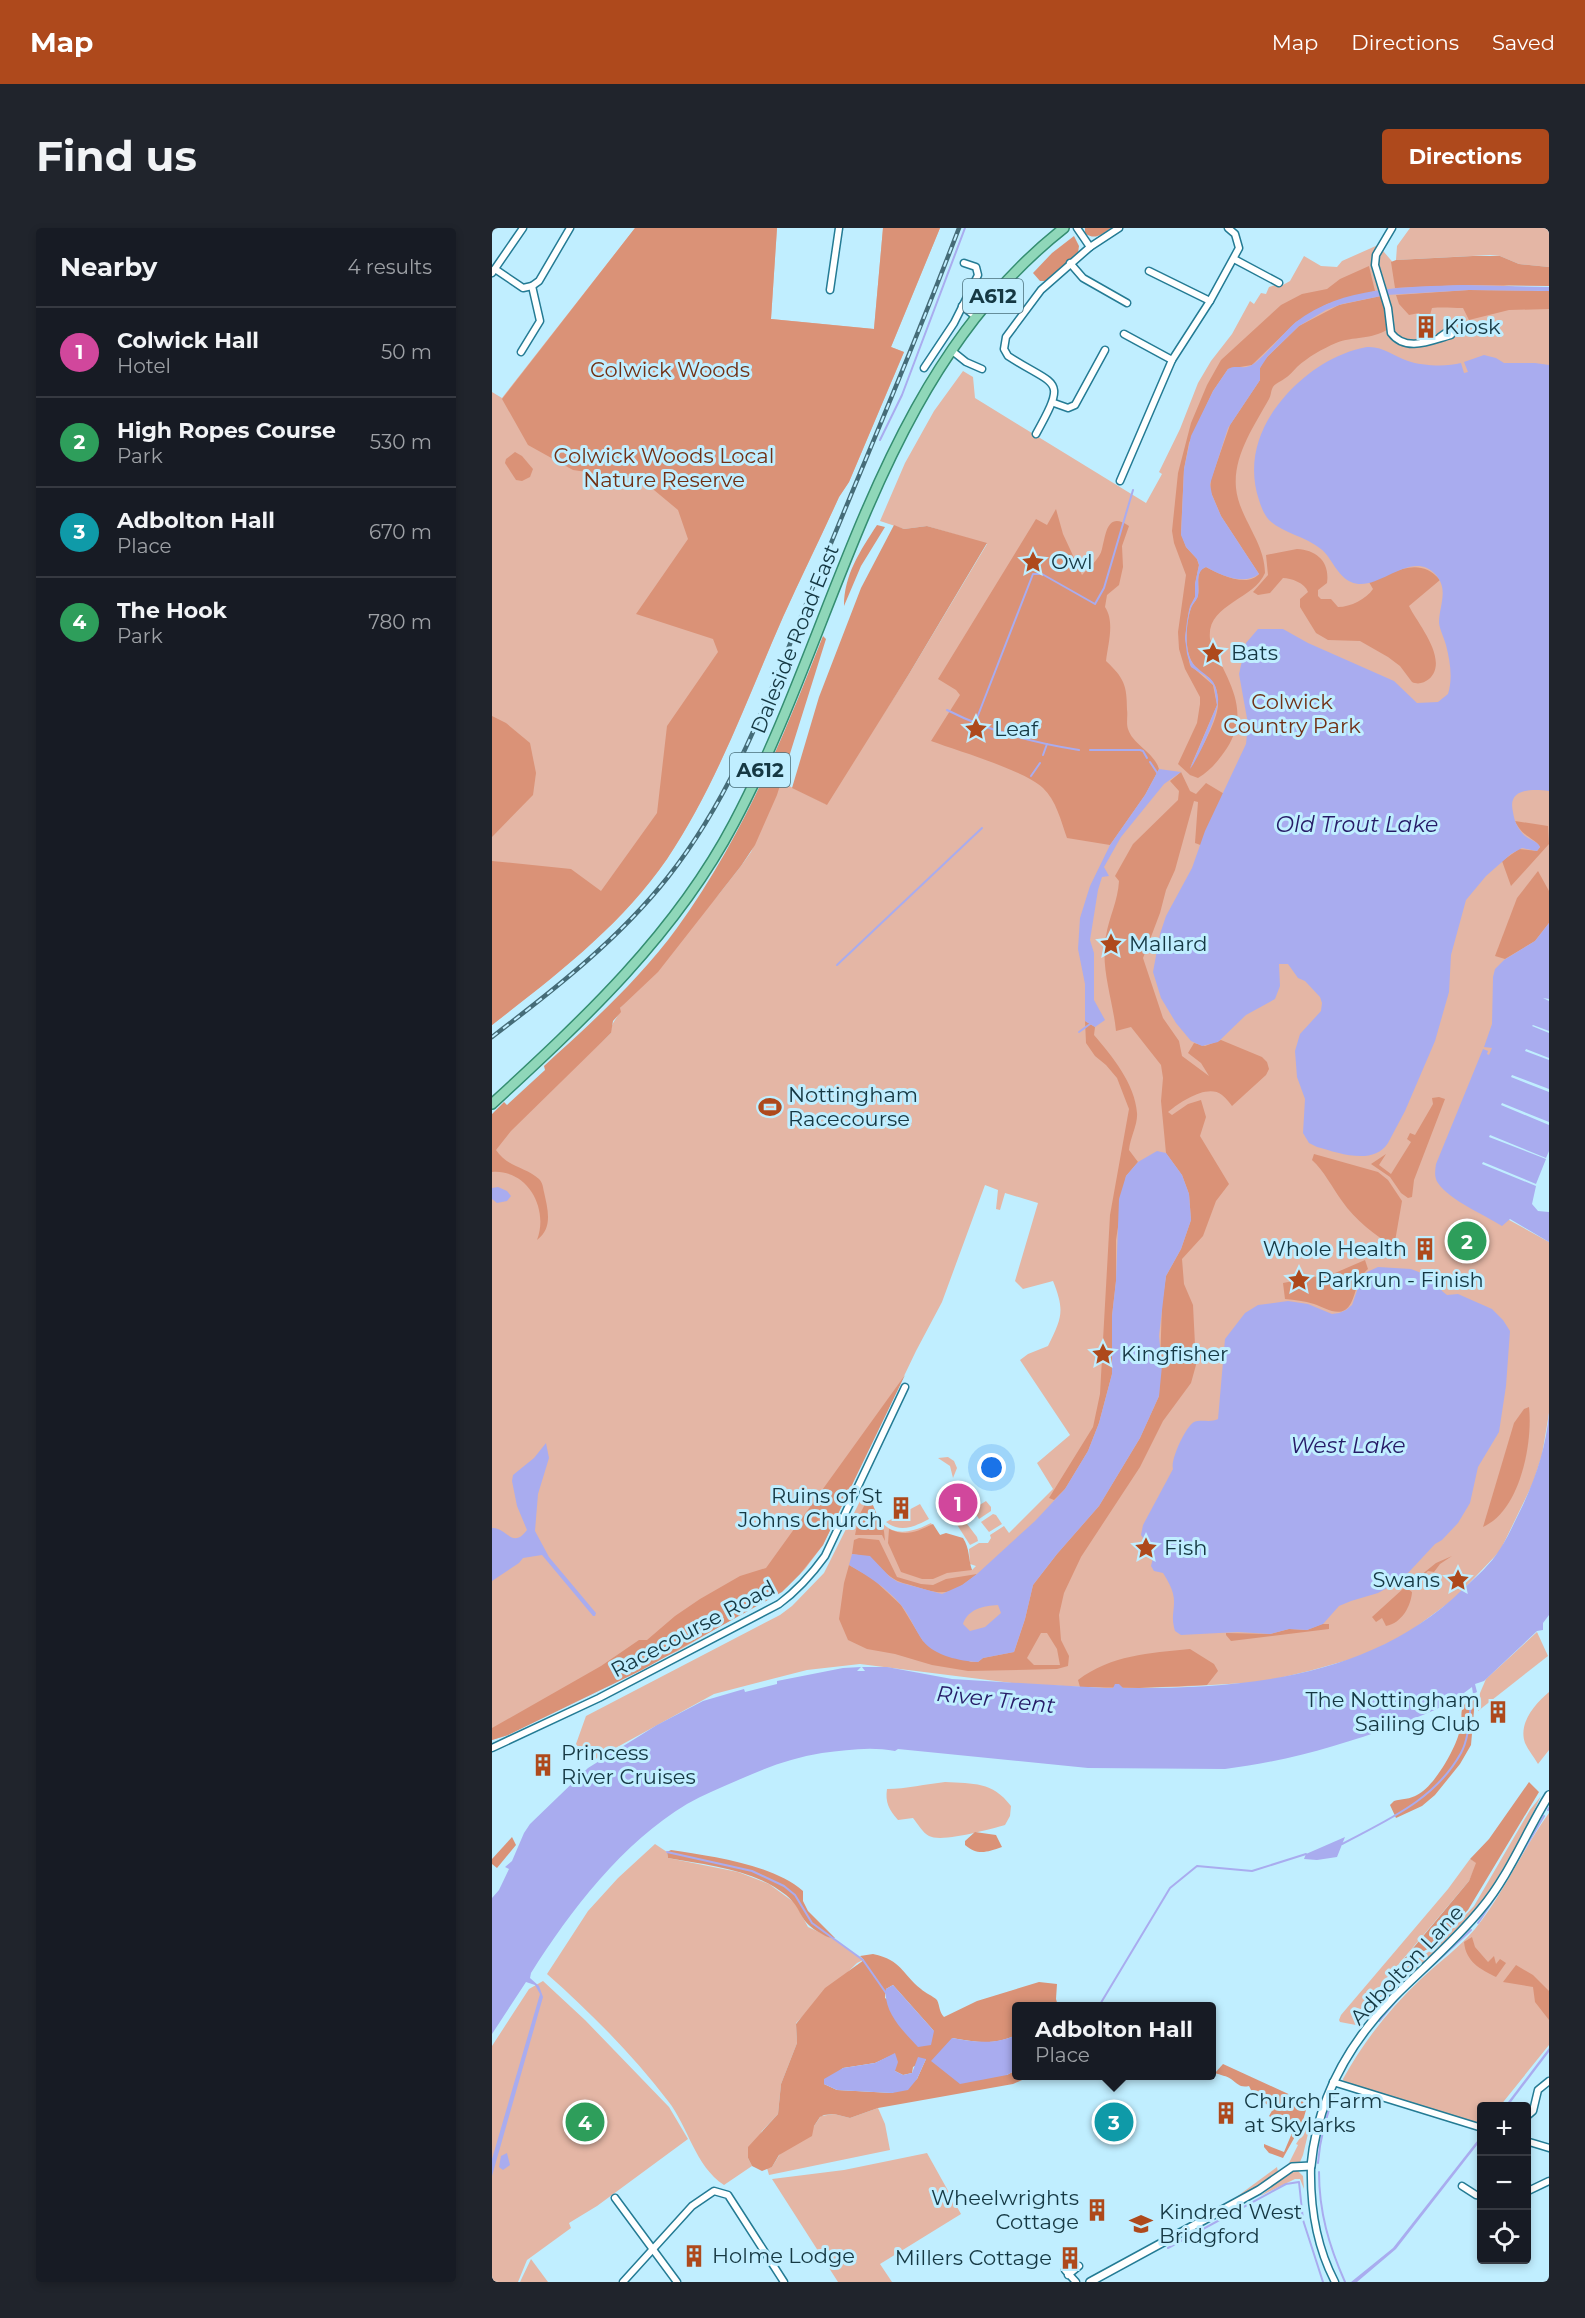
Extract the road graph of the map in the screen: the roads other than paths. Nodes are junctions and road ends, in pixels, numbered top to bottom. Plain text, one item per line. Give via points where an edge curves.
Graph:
1 (523, 228) edge
2 (570, 228) edge
3 (839, 228) edge
4 (1064, 228) edge
5 (1077, 228) edge
6 (1119, 228) edge
7 (1228, 228) edge
8 (1392, 228) edge
9 (1090, 247) junction
10 (1234, 259) junction
11 (964, 263) dead end
12 (1070, 264) junction
13 (493, 271) edge
14 (1152, 282) dead end
15 (1274, 283) dead end
16 (532, 286) junction
17 (830, 290) dead end
18 (1210, 301) junction
19 (1126, 303) dead end
20 (962, 306) junction
21 (976, 317) junction
22 (1450, 332) dead end
23 (1124, 334) dead end
24 (951, 350) junction
25 (1105, 350) dead end
26 (521, 352) dead end
27 (1172, 360) junction
28 (925, 365) dead end
29 (982, 369) dead end
30 (1054, 403) junction
31 (1036, 434) dead end
32 (1120, 481) dead end
33 (492, 1104) edge
34 (906, 1387) dead end
35 (492, 1748) edge
36 (1549, 1795) edge
37 (1549, 2081) edge
38 (1333, 2082) junction
39 (1531, 2113) edge
40 (1477, 2126) edge
41 (1531, 2142) edge
42 (1549, 2148) edge
43 (1311, 2166) junction
44 (1549, 2181) edge
45 (1462, 2186) dead end
46 (1531, 2190) edge
47 (1477, 2195) edge
48 (615, 2198) dead end
49 (653, 2249) junction
50 (1079, 2266) dead end
51 (623, 2282) edge
52 (677, 2282) edge
53 (784, 2282) edge
54 (1076, 2282) edge
55 (1090, 2282) edge
56 (1335, 2282) edge

1 - 13 street
2 - 16 street
3 - 17 street
4 - 21 main road, Daleside Road East / A612 via 1025,261
5 - 9 street
6 - 9 street
7 - 10 street via 1238,239
8 - 22 street via 1376,255 1375,268 1388,308 1391,333 1404,344 1416,344
9 - 12 street
10 - 15 street
10 - 18 street
11 - 20 street via 976,267 978,275
12 - 19 street via 1083,278
12 - 30 street via 1041,290 1013,325 1004,344 1008,356 1052,383
13 - 16 street via 523,288
14 - 18 street via 1153,273
16 - 26 street via 540,321
18 - 27 street
20 - 21 street
20 - 28 street
21 - 24 main road, Daleside Road East / A612
23 - 27 street
24 - 29 street
24 - 33 main road, Daleside Road East / A612 via 892,453 757,777 711,863 678,913 623,979
25 - 30 street via 1075,405 1068,408
27 - 32 street
30 - 31 street
34 - 35 street, Racecourse Road via 825,1556 795,1592 780,1604 599,1698
36 - 38 street, Adbolton Lane via 1483,1907 1382,2010
37 - 39 street via 1538,2090
38 - 40 street
38 - 43 street, Adbolton Lane via 1318,2122
41 - 42 street
43 - 55 street via 1292,2167 1259,2190
43 - 56 street via 1314,2222
44 - 46 street
45 - 47 street
48 - 49 street
49 - 51 street
49 - 52 street
49 - 53 street via 692,2206 719,2191 728,2195
50 - 54 street via 1067,2272

